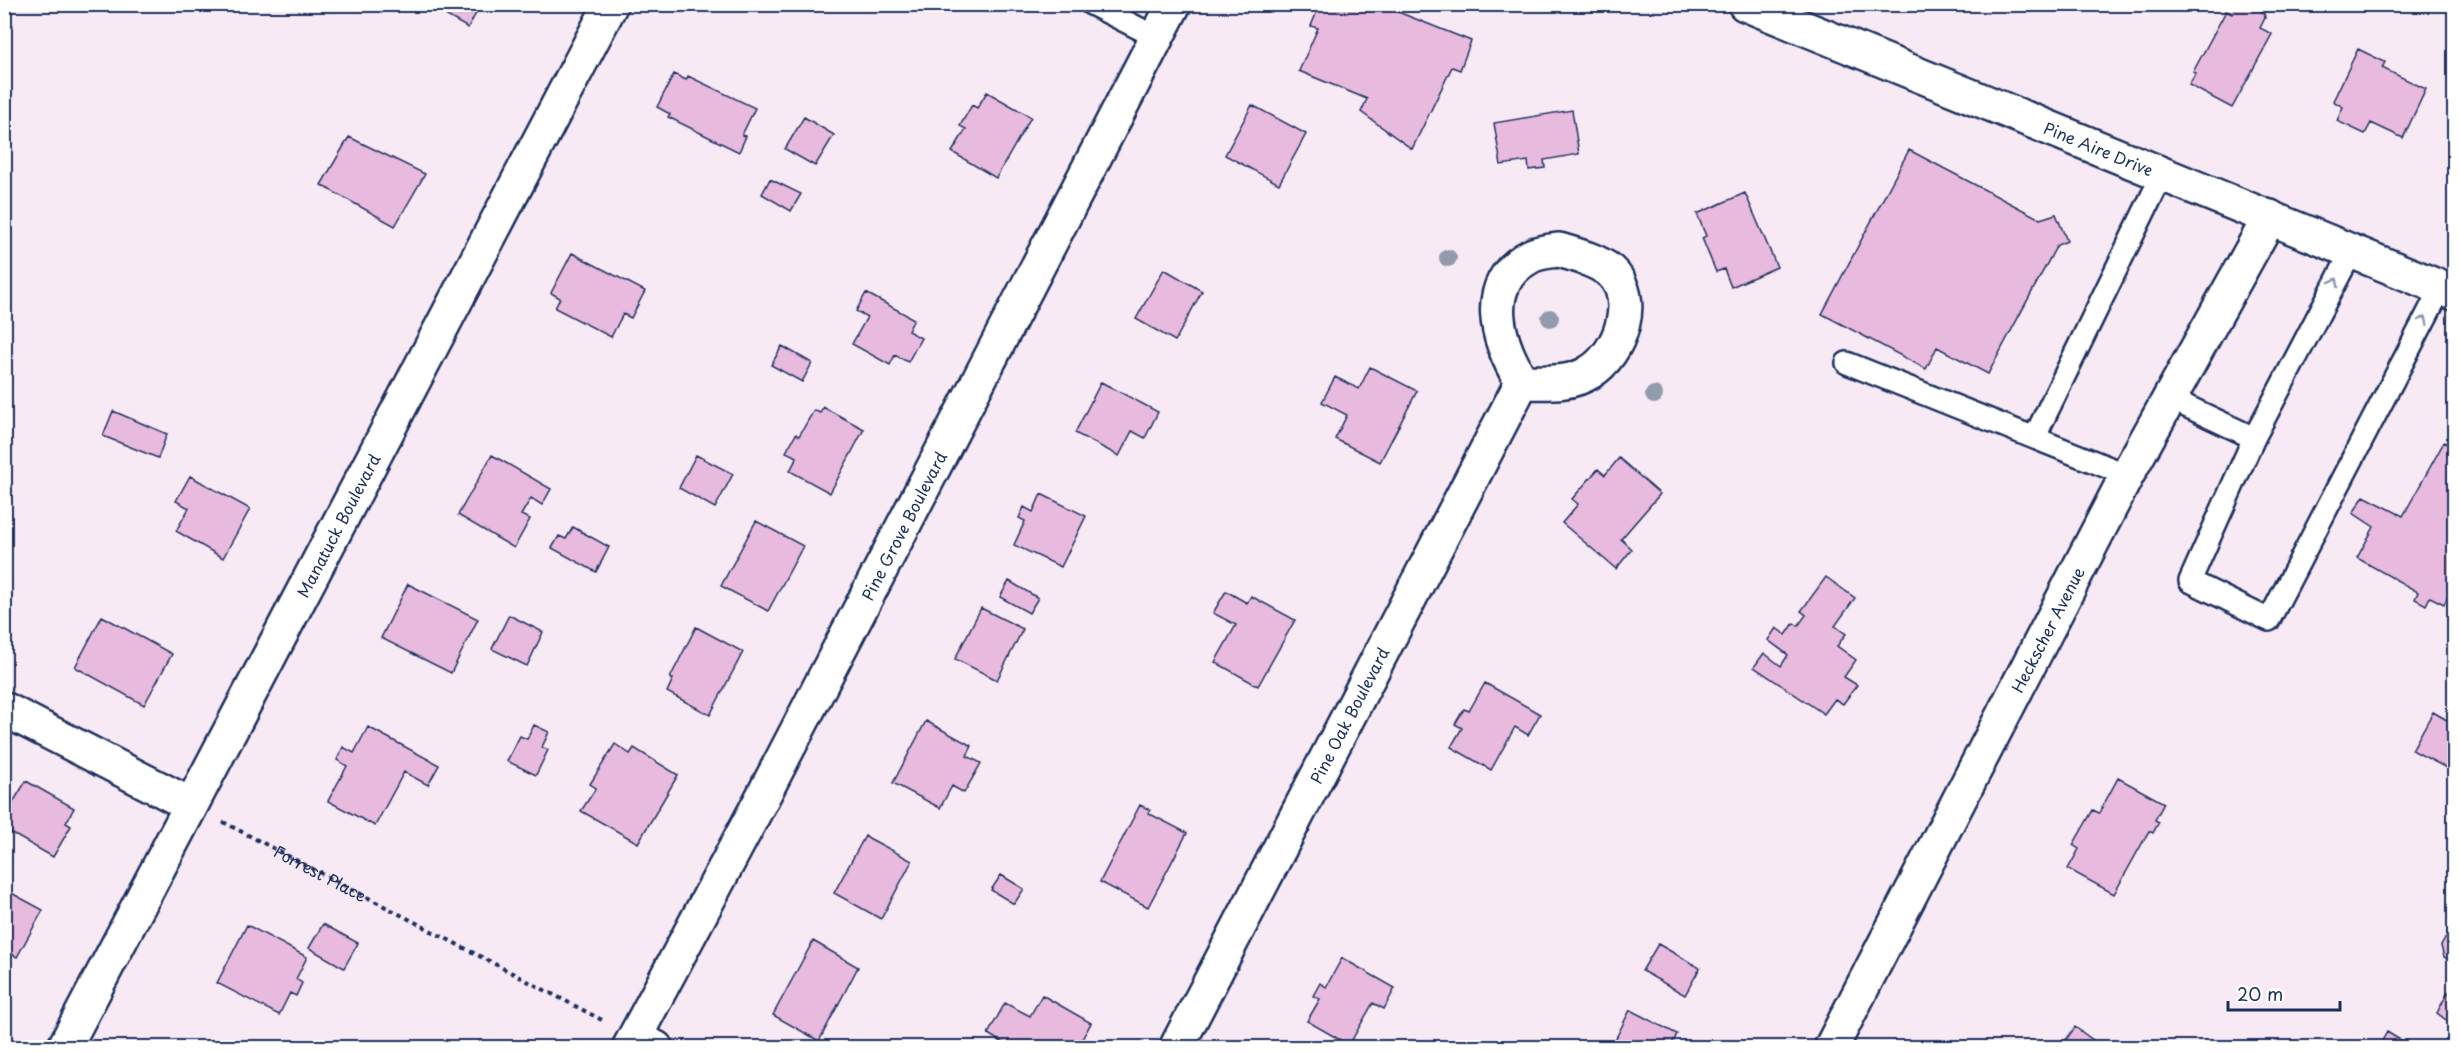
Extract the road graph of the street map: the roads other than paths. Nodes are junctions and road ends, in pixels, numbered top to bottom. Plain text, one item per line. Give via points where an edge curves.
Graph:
1 (611, 4) edge
2 (1091, 4) edge
3 (1174, 4) edge
4 (1745, 4) edge
5 (1156, 37) junction
6 (2163, 173) junction
7 (2270, 217) junction
8 (2352, 251) junction
9 (2448, 291) edge
10 (1847, 363) dead end
11 (1522, 381) dead end
12 (2169, 398) junction
13 (2254, 438) junction
14 (2038, 439) junction
15 (2127, 475) junction
16 (4, 709) edge
17 (191, 805) junction
18 (640, 1044) edge
19 (64, 1047) edge
20 (1176, 1047) edge
21 (1831, 1047) edge

1 - 17 street, Manatuck Boulevard
2 - 5 lane
3 - 5 street, Pine Grove Boulevard
4 - 6 street, Pine Aire Drive
5 - 18 street, Pine Grove Boulevard via 760,802
6 - 7 street, Pine Aire Drive
6 - 14 lane via 2039,428
7 - 8 street, Pine Aire Drive
7 - 12 street, Heckscher Avenue
8 - 9 street, Pine Aire Drive
13 -> 8 lane
13 -> 9 lane via 2190,581 2269,620 2407,353
10 - 14 lane
11 - 20 street, Pine Oak Boulevard
12 - 13 lane
12 - 15 street, Heckscher Avenue
14 - 15 lane
15 - 21 street, Heckscher Avenue
16 - 17 street
17 - 19 street, Manatuck Boulevard

